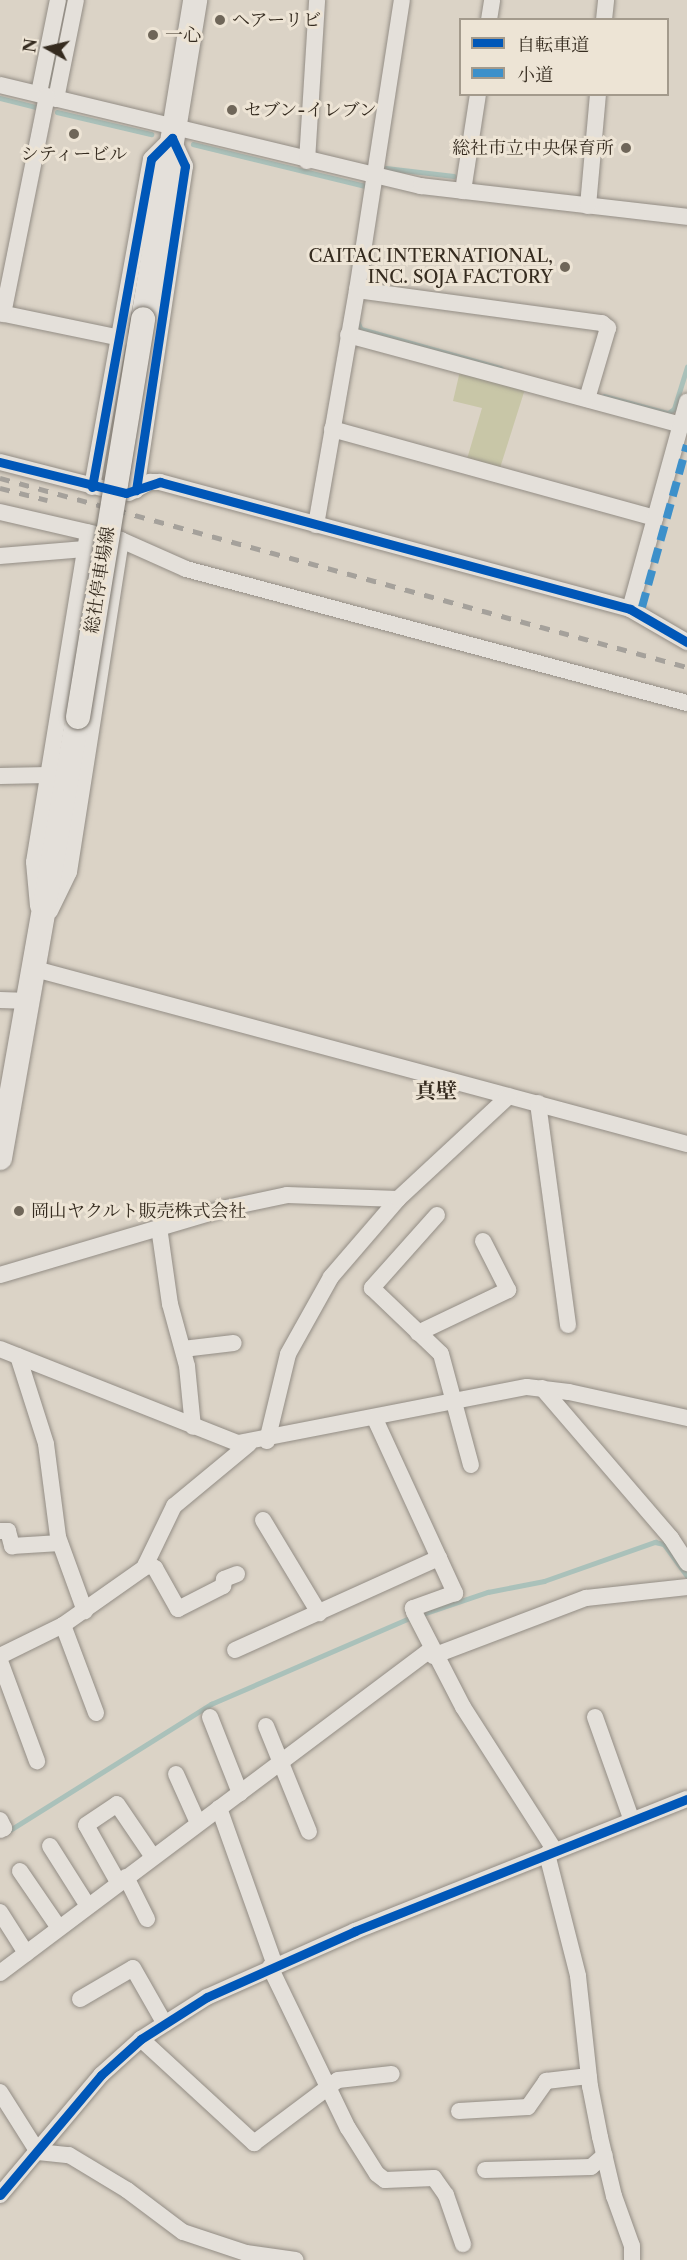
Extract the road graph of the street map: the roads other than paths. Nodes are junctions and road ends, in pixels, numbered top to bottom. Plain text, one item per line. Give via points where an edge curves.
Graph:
1 (58, 0) edge
2 (76, 0) edge
3 (195, 0) edge
4 (317, 0) edge
5 (402, 0) edge
6 (492, 0) edge
7 (606, 0) edge
8 (489, 18) edge
9 (604, 18) edge
10 (0, 85) edge
11 (47, 96) junction
12 (478, 96) edge
13 (598, 96) edge
14 (173, 133) junction
15 (307, 160) junction
16 (374, 176) junction
17 (463, 191) junction
18 (588, 206) junction
19 (687, 217) edge
20 (357, 290) junction
21 (1, 314) edge
22 (348, 335) junction
23 (121, 338) junction
24 (587, 399) junction
25 (687, 402) edge
26 (681, 424) junction
27 (332, 429) junction
28 (0, 462) edge
29 (92, 487) junction
30 (136, 489) junction
31 (0, 512) edge
32 (655, 518) junction
33 (316, 525) junction
34 (86, 540) junction
35 (121, 540) junction
36 (0, 556) edge
37 (630, 609) junction
38 (687, 642) edge
39 (687, 703) edge
40 (48, 775) junction
41 (0, 776) edge
42 (41, 930) junction
43 (35, 969) junction
44 (0, 1000) edge
45 (30, 1001) junction
46 (509, 1096) junction
47 (538, 1103) junction
48 (4, 1117) edge
49 (687, 1144) edge
50 (0, 1158) edge
51 (398, 1199) junction
52 (436, 1215) dead end
53 (159, 1227) junction
54 (483, 1241) dead end
55 (0, 1275) edge
56 (568, 1325) dead end
57 (418, 1333) junction
58 (234, 1343) dead end
59 (0, 1349) edge
60 (183, 1350) junction
61 (18, 1356) junction
62 (542, 1388) junction
63 (453, 1402) junction
64 (687, 1418) edge
65 (375, 1419) junction
66 (193, 1427) junction
67 (267, 1441) junction
68 (249, 1444) junction
69 (471, 1465) dead end
70 (262, 1520) dead end
71 (0, 1531) edge
72 (60, 1543) junction
73 (439, 1558) junction
74 (687, 1563) edge
75 (146, 1564) junction
76 (237, 1574) dead end
77 (687, 1587) edge
78 (85, 1611) junction
79 (319, 1613) junction
80 (63, 1625) junction
81 (235, 1650) dead end
82 (432, 1653) junction
83 (0, 1659) edge
84 (96, 1713) dead end
85 (210, 1717) dead end
86 (596, 1717) dead end
87 (267, 1726) dead end
88 (37, 1761) dead end
89 (281, 1762) junction
90 (176, 1774) dead end
91 (240, 1792) junction
92 (687, 1799) edge
93 (219, 1808) junction
94 (0, 1821) edge
95 (632, 1821) junction
96 (198, 1823) junction
97 (0, 1830) edge
98 (309, 1832) dead end
99 (50, 1845) dead end
100 (551, 1852) junction
101 (153, 1857) junction
102 (20, 1871) dead end
103 (122, 1880) junction
104 (88, 1906) junction
105 (0, 1912) edge
106 (147, 1919) dead end
107 (59, 1928) junction
108 (26, 1953) junction
109 (272, 1966) junction
110 (0, 1973) edge
111 (80, 1999) dead end
112 (165, 2024) junction
113 (141, 2039) junction
114 (392, 2074) dead end
115 (589, 2076) junction
116 (328, 2087) junction
117 (0, 2092) edge
118 (459, 2111) dead end
119 (38, 2152) junction
120 (605, 2155) junction
121 (486, 2170) dead end
122 (0, 2195) edge
123 (463, 2244) dead end
124 (296, 2260) edge
125 (632, 2260) edge

1 - 11 street
2 - 11 street
3 - 14 main road, 総社停車場線
4 - 15 street
5 - 16 street
6 - 8 street
7 - 9 street
10 - 11 street
11 - 14 street
11 - 21 street
12 - 17 street
13 - 18 street
14 - 15 street
14 - 23 street via 151,159
14 - 30 street via 185,166
14 - 42 main road, 総社停車場線, bridge
15 - 16 street
16 - 17 street
16 - 20 street
17 - 18 street
18 - 19 street
20 - 22 street
20 - 24 street via 602,322 608,328
21 - 23 street
22 - 24 street
22 - 27 street
23 - 29 street
24 - 26 street
25 - 26 street
26 - 32 street
27 - 32 street
27 - 33 street
28 - 29 street
29 - 30 street via 126,493
30 - 33 street via 160,482
31 - 34 street
32 - 37 street
33 - 37 street
34 - 35 street
34 - 36 street
34 - 40 street
35 - 39 street via 186,569
35 - 42 street via 69,872
37 - 38 street
40 - 41 street
40 - 42 street via 34,862
42 - 43 main road, 総社停車場線
43 - 45 main road, 総社停車場線
43 - 46 street
44 - 45 street
45 - 48 main road, 総社停車場線
46 - 47 street
46 - 51 street
47 - 49 street
47 - 56 street
48 - 50 main road, 総社停車場線
51 - 53 street via 287,1195
51 - 67 street via 332,1277 303,1325 279,1381
52 - 57 street via 372,1288
53 - 55 street
53 - 60 street via 170,1304
54 - 57 street via 508,1290
57 - 63 street via 441,1354
58 - 60 street
59 - 61 street
60 - 66 street
61 - 66 street
61 - 72 street via 46,1444
62 - 63 street via 509,1390
62 - 64 street
62 - 74 street via 671,1538
63 - 65 street
63 - 69 street
65 - 67 street
65 - 73 street
66 - 68 street
67 - 68 street
68 - 75 street via 174,1506
70 - 79 street
71 - 72 street via 8,1531 12,1546
72 - 78 street
73 - 79 street
73 - 82 street via 455,1593 413,1608
75 - 76 street via 155,1568 178,1609 223,1586 224,1579
75 - 78 street
77 - 82 street via 586,1598
78 - 80 street
79 - 81 street
80 - 83 street
80 - 84 street
82 - 89 street
82 - 100 street
83 - 88 street
85 - 91 street
86 - 95 street
87 - 89 street
89 - 91 street
89 - 98 street
90 - 96 street
91 - 93 street
92 - 95 street
93 - 96 street
93 - 109 street
94 - 97 street via 4,1827
95 - 100 street
96 - 101 street
99 - 104 street
100 - 109 street
100 - 115 street via 578,1976
101 - 103 street
101 - 103 street via 117,1804 86,1825
102 - 107 street
103 - 104 street
103 - 106 street
104 - 107 street
105 - 108 street
107 - 108 street
108 - 110 street
109 - 112 street via 207,1997
109 - 116 street
111 - 112 street via 133,1968
112 - 113 street
113 - 116 street via 254,2143
113 - 119 street via 77,2100
114 - 116 street via 338,2080
115 - 118 street via 546,2080 528,2107
115 - 120 street
116 - 123 street via 348,2128 381,2178 434,2178 446,2195
117 - 119 street
119 - 122 street
119 - 124 street via 69,2155 86,2169 127,2190 183,2232 246,2253
120 - 121 street via 591,2167
120 - 125 street via 632,2246

